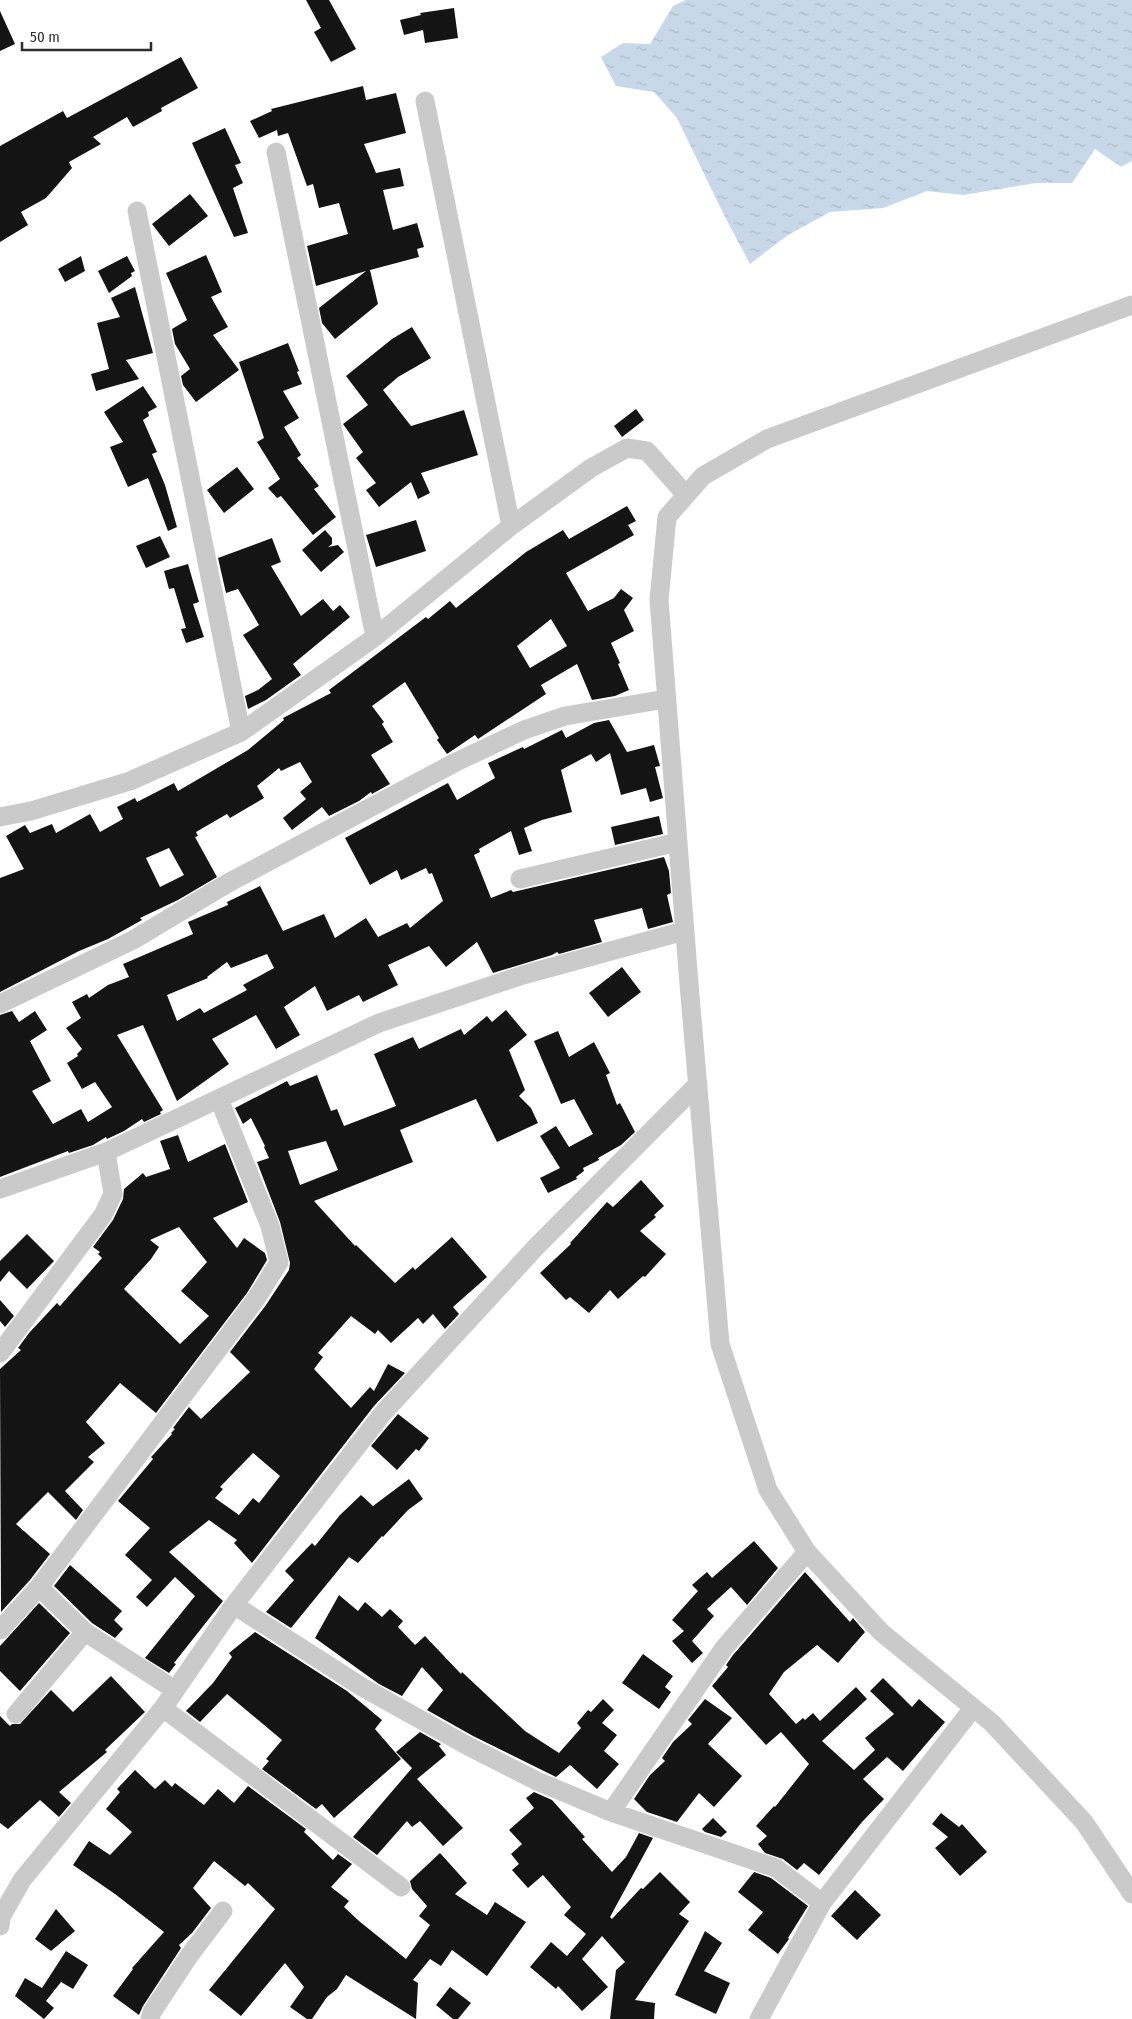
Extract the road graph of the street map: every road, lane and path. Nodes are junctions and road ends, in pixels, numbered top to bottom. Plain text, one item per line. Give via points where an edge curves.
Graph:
1 (425, 101) dead end
2 (276, 152) dead end
3 (137, 211) dead end
4 (1132, 305) edge
5 (686, 495) junction
6 (511, 526) junction
7 (375, 637) junction
8 (666, 699) junction
9 (241, 732) junction
10 (0, 817) edge
11 (678, 842) junction
12 (520, 880) dead end
13 (684, 931) junction
14 (0, 1004) edge
15 (698, 1084) junction
16 (219, 1099) junction
17 (106, 1152) junction
18 (0, 1189) edge
19 (0, 1352) edge
20 (807, 1552) junction
21 (39, 1588) junction
22 (234, 1605) junction
23 (0, 1630) edge
24 (85, 1632) junction
25 (175, 1690) junction
26 (163, 1708) junction
27 (973, 1708) junction
28 (16, 1714) dead end
29 (611, 1812) junction
30 (401, 1887) dead end
31 (1132, 1894) edge
32 (822, 1903) junction
33 (223, 1911) dead end
34 (0, 1920) edge
35 (150, 2019) edge
36 (759, 2019) edge

1 - 6 street
2 - 7 street
3 - 9 street
4 - 5 street via 767,439 703,476
5 - 6 street via 647,451 628,448 591,468
5 - 8 street via 667,517 659,600
6 - 7 street
7 - 9 street
8 - 11 street
8 - 14 street via 565,716 524,730 456,762 228,883 133,940
9 - 10 street via 130,781
11 - 12 street
11 - 13 street
13 - 15 street
13 - 16 street via 523,975 378,1024
15 - 20 street via 720,1344 768,1490
15 - 22 street via 536,1247 383,1413
16 - 17 street
16 - 21 street via 270,1226 279,1262 256,1299
17 - 18 street
17 - 19 street via 113,1194 103,1215
20 - 27 street via 882,1632
20 - 29 street via 724,1648
21 - 23 street
21 - 24 street
22 - 25 street
22 - 29 street via 362,1687 468,1746
24 - 25 street
24 - 28 street
25 - 26 street
26 - 30 street
26 - 34 street via 22,1880
27 - 31 street via 1084,1822
27 - 32 street
29 - 32 street via 776,1868
32 - 36 street
33 - 35 street via 189,1956

